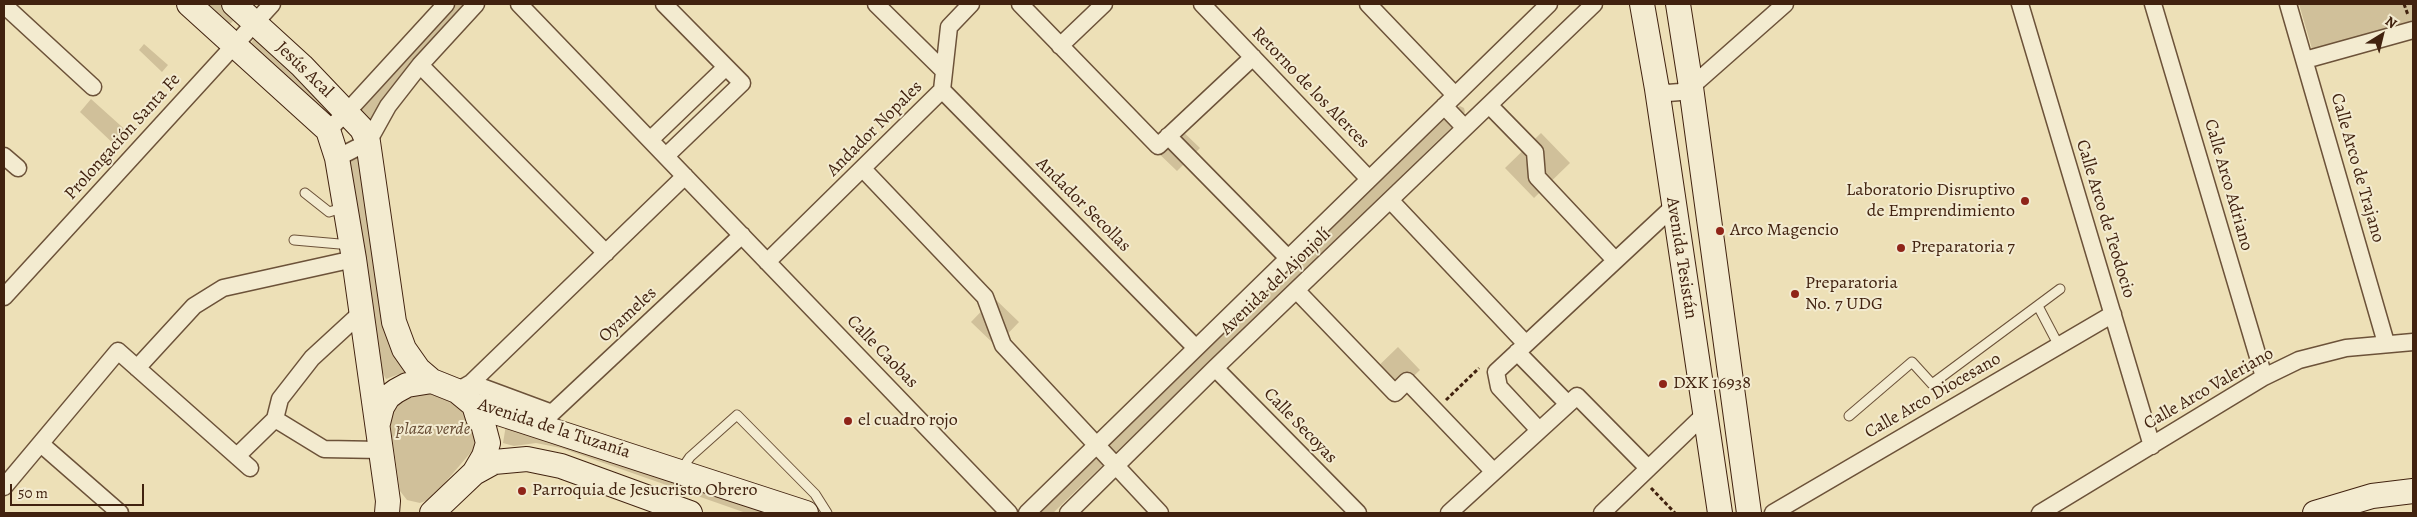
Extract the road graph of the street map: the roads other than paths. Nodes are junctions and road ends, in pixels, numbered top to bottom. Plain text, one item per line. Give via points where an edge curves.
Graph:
1 (189, 4) edge
2 (234, 4) edge
3 (272, 4) edge
4 (446, 4) edge
5 (476, 4) edge
6 (664, 4) edge
7 (876, 4) edge
8 (971, 4) edge
9 (1020, 4) edge
10 (1104, 4) edge
11 (1202, 4) edge
12 (1368, 4) edge
13 (1549, 4) edge
14 (1594, 4) edge
15 (1642, 4) edge
16 (1678, 4) edge
17 (1785, 4) edge
18 (2020, 4) edge
19 (2153, 4) edge
20 (2288, 4) edge
21 (4, 5) edge
22 (520, 5) edge
23 (254, 22) junction
24 (2413, 30) edge
25 (234, 46) junction
26 (1060, 46) junction
27 (1253, 56) junction
28 (2305, 60) junction
29 (420, 65) junction
30 (726, 67) junction
31 (944, 71) junction
32 (93, 87) dead end
33 (1691, 87) junction
34 (1657, 88) junction
35 (942, 90) junction
36 (1450, 101) junction
37 (1489, 105) junction
38 (347, 112) junction
39 (1464, 128) junction
40 (328, 130) junction
41 (1168, 136) junction
42 (650, 140) junction
43 (368, 142) junction
44 (4, 156) edge
45 (666, 156) junction
46 (337, 158) junction
47 (18, 168) dead end
48 (863, 169) junction
49 (685, 176) junction
50 (1369, 179) junction
51 (305, 193) dead end
52 (1390, 200) junction
53 (345, 206) junction
54 (1673, 207) junction
55 (742, 235) junction
56 (294, 240) dead end
57 (352, 252) junction
58 (606, 253) junction
59 (1288, 258) junction
60 (1615, 260) junction
61 (767, 262) junction
62 (2060, 289) dead end
63 (1297, 291) junction
64 (4, 297) edge
65 (2038, 306) junction
66 (362, 312) junction
67 (2112, 314) junction
68 (2413, 342) edge
69 (2386, 343) junction
70 (2058, 346) junction
71 (1196, 348) junction
72 (1522, 348) junction
73 (137, 368) junction
74 (1215, 368) junction
75 (2264, 377) junction
76 (432, 381) junction
77 (468, 393) junction
78 (1573, 400) junction
79 (1705, 414) junction
80 (1849, 416) dead end
81 (275, 419) junction
82 (547, 419) junction
83 (378, 423) junction
84 (1539, 430) junction
85 (41, 444) junction
86 (1096, 446) junction
87 (2152, 446) junction
88 (381, 450) junction
89 (237, 456) junction
90 (1116, 466) junction
91 (250, 468) dead end
92 (1648, 468) junction
93 (681, 470) junction
94 (1494, 472) junction
95 (474, 473) junction
96 (4, 487) edge
97 (2413, 491) edge
98 (1748, 508) edge
99 (394, 509) edge
100 (1720, 511) edge
101 (120, 513) edge
102 (432, 513) edge
103 (690, 513) edge
104 (806, 513) edge
105 (827, 513) edge
106 (1009, 513) edge
107 (1027, 513) edge
108 (1068, 513) edge
109 (1160, 513) edge
110 (1358, 513) edge
111 (1449, 513) edge
112 (1602, 513) edge
113 (1773, 513) edge
114 (2040, 513) edge
115 (2315, 513) edge

1 - 25 street, Jesús Acal
2 - 23 street, Jesús Acal
3 - 23 street, Prolongación Santa Fe
4 - 38 street
5 - 29 street
6 - 30 street
7 - 31 street
8 - 31 street, Andador Nopales via 949,27
9 - 26 street
10 - 26 street
11 - 27 street, Retorno de los Alerces
12 - 36 street
13 - 36 street, Avenida del Ajonjolí
14 - 37 street, Avenida del Ajonjolí
15 - 34 street, Avenida Tesistán
16 - 33 street, Avenida Tesistán
17 - 33 street
18 - 67 street, Calle Arco de Teodocio
19 - 75 street, Calle Arco Adriano
20 - 28 street, Calle Arco de Trajano
21 - 32 street
22 - 42 street, Calle Caobas
23 - 25 street, Prolongación Santa Fe
23 - 38 street, Jesús Acal
24 - 28 street
25 - 40 street, Jesús Acal
25 - 64 street, Prolongación Santa Fe
26 - 41 street via 1158,146
27 - 41 street
27 - 50 street, Retorno de los Alerces
28 - 69 street, Calle Arco de Trajano
29 - 43 street via 388,106
29 - 58 street
30 - 42 street
30 - 45 street via 742,83
31 - 35 street, Andador Nopales
33 - 34 street via 1668,93
33 - 98 street, Avenida Tesistán
34 - 54 street, Avenida Tesistán
35 - 48 street, Andador Nopales
35 - 71 street, Andador Secollas
36 - 39 street
36 - 50 street, Avenida del Ajonjolí
37 - 39 street, Avenida del Ajonjolí
37 - 60 street via 1535,152 1537,177
38 - 40 street
38 - 43 street, Jesús Acal via 362,129
39 - 52 street, Avenida del Ajonjolí
40 - 46 street
41 - 59 street
42 - 45 street, Calle Caobas
43 - 46 street
43 - 76 street, Avenida de la Tuzanía via 394,322 404,349 418,369
44 - 47 street
45 - 49 street, Calle Caobas
46 - 53 street
48 - 61 street, Andador Nopales
48 - 86 street via 986,297 1003,345
49 - 55 street, Calle Caobas
49 - 58 street
50 - 59 street, Avenida del Ajonjolí
51 - 53 lane via 329,212
52 - 63 street, Avenida del Ajonjolí
52 - 72 street
53 - 57 street
54 - 60 street
54 - 79 street, Avenida Tesistán
55 - 61 street, Calle Caobas
55 - 82 street, Oyameles
56 - 57 lane
57 - 66 street
57 - 73 street via 222,288 194,306
58 - 77 street
59 - 71 street, Avenida del Ajonjolí
60 - 72 street
61 - 106 street, Calle Caobas
62 - 65 lane
63 - 74 street, Avenida del Ajonjolí
63 - 94 street via 1395,393 1407,382
65 - 70 lane
65 - 80 lane via 1932,384 1912,362
66 - 81 street via 312,358 280,399
66 - 83 street
67 - 70 street, Calle Arco Diocesano
67 - 87 street, Calle Arco de Teodocio
68 - 69 street, Calle Arco Valeriano
69 - 75 street, Calle Arco Valeriano via 2346,348 2299,360
70 - 113 street, Calle Arco Diocesano
71 - 86 street, Avenida del Ajonjolí
72 - 78 street
72 - 84 street via 1496,372 1499,387
73 - 85 street via 118,351
73 - 89 street
74 - 90 street, Avenida del Ajonjolí
74 - 110 street, Calle Secoyas
75 - 87 street, Calle Arco Valeriano
76 - 77 street, Avenida de la Tuzanía
76 - 83 street via 408,384 388,397
77 - 82 street, Avenida de la Tuzanía
77 - 95 street via 488,442
78 - 84 street
78 - 92 street
79 - 92 street
79 - 100 street, Avenida Tesistán
81 - 88 street via 324,449
81 - 89 street
82 - 93 street, Avenida de la Tuzanía
83 - 88 street
84 - 94 street
85 - 96 street
85 - 101 street
86 - 90 street
86 - 107 street, Avenida del Ajonjolí
87 - 114 street, Calle Arco Valeriano
88 - 99 street
89 - 91 street
90 - 108 street, Avenida del Ajonjolí
90 - 109 street
92 - 112 street
93 - 104 street, Avenida de la Tuzanía
93 - 105 lane via 690,457 736,415 815,494
94 - 111 street
95 - 102 street, Avenida de la Tuzanía
95 - 103 street, Avenida de la Tuzanía via 494,462 535,459
97 - 115 street via 2372,496
98 - 100 street

